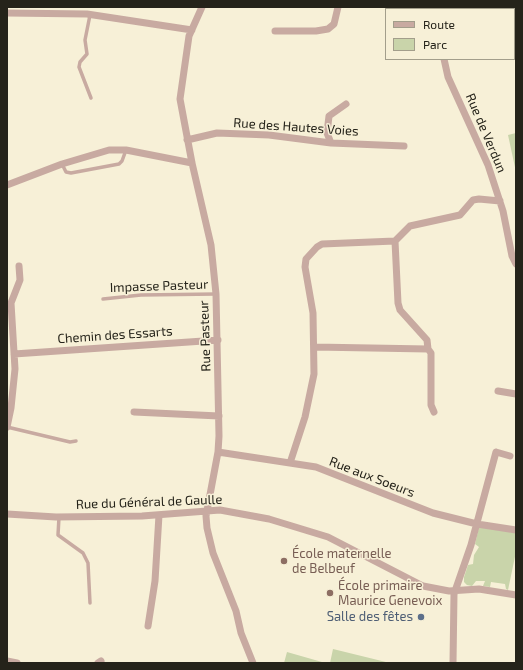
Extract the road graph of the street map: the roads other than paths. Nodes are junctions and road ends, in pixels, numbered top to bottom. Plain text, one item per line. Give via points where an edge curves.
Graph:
1 (202, 7) edge
2 (338, 7) edge
3 (7, 14) edge
4 (90, 15) junction
5 (192, 30) junction
6 (275, 31) dead end
7 (444, 60) edge
8 (91, 98) dead end
9 (346, 104) dead end
10 (187, 140) junction
11 (331, 143) junction
12 (404, 146) dead end
13 (126, 150) junction
14 (192, 163) junction
15 (62, 164) junction
16 (7, 184) edge
17 (500, 201) junction
18 (395, 242) junction
19 (516, 264) edge
20 (19, 266) dead end
21 (216, 294) junction
22 (103, 298) dead end
23 (218, 340) junction
24 (314, 347) junction
25 (428, 349) junction
26 (14, 354) junction
27 (498, 391) dead end
28 (516, 394) edge
29 (134, 412) dead end
30 (434, 412) dead end
31 (219, 416) junction
32 (7, 427) edge
33 (76, 441) dead end
34 (218, 452) junction
35 (510, 456) dead end
36 (290, 463) junction
37 (207, 512) junction
38 (7, 514) edge
39 (159, 515) junction
40 (59, 517) junction
41 (477, 524) junction
42 (516, 530) edge
43 (456, 590) junction
44 (516, 595) edge
45 (90, 603) dead end
46 (148, 626) dead end
47 (7, 661) edge
48 (17, 663) edge
49 (253, 663) edge
50 (453, 663) edge

1 - 5 street, Rue Pasteur
2 - 6 street via 334,24 328,29
3 - 4 street
4 - 5 street
4 - 8 lane via 84,40 87,54 79,67
5 - 10 street, Rue Pasteur via 180,99
7 - 17 street, Rue de Verdun via 448,77 488,165
9 - 11 street via 330,116 327,133
10 - 11 street, Rue des Hautes Voies via 217,133 269,135
10 - 14 street, Rue Pasteur
11 - 12 street, Rue des Hautes Voies
13 - 14 street
13 - 15 street via 109,150
13 - 15 lane via 119,164 71,173 66,172
14 - 21 street, Rue Pasteur via 211,245
15 - 16 street
17 - 18 street via 473,200 460,215 410,226
17 - 19 street, Rue de Verdun
18 - 24 street via 322,244 308,256 306,267 313,313
18 - 25 street via 399,307 427,340
20 - 26 street via 20,280 11,302
21 - 22 lane, Impasse Pasteur
21 - 23 street, Rue Pasteur
23 - 26 street, Chemin des Essarts
23 - 31 street, Rue Pasteur
24 - 25 street
24 - 36 street via 314,374 310,395
25 - 30 street via 431,353 431,405
26 - 32 street via 14,380
27 - 28 street
29 - 31 street
31 - 34 street, Rue Pasteur
32 - 33 lane via 70,442
34 - 36 street, Rue aux Soeurs
34 - 37 street, Rue Pasteur
35 - 41 street via 496,452
36 - 41 street, Rue aux Soeurs via 316,467 433,513
37 - 39 street, Rue du Général de Gaulle
37 - 43 street, Rue du Général de Gaulle via 220,510 269,519 311,532 423,586
37 - 49 street, Rue Pasteur via 209,538
38 - 40 street, Rue du Général de Gaulle
39 - 40 street, Rue du Général de Gaulle
39 - 46 street via 155,581
40 - 45 lane via 58,536 83,553 88,563
41 - 42 street, Rue aux Soeurs
41 - 43 street
43 - 44 street, Rue du Général de Gaulle via 479,589
43 - 50 street
47 - 48 street

